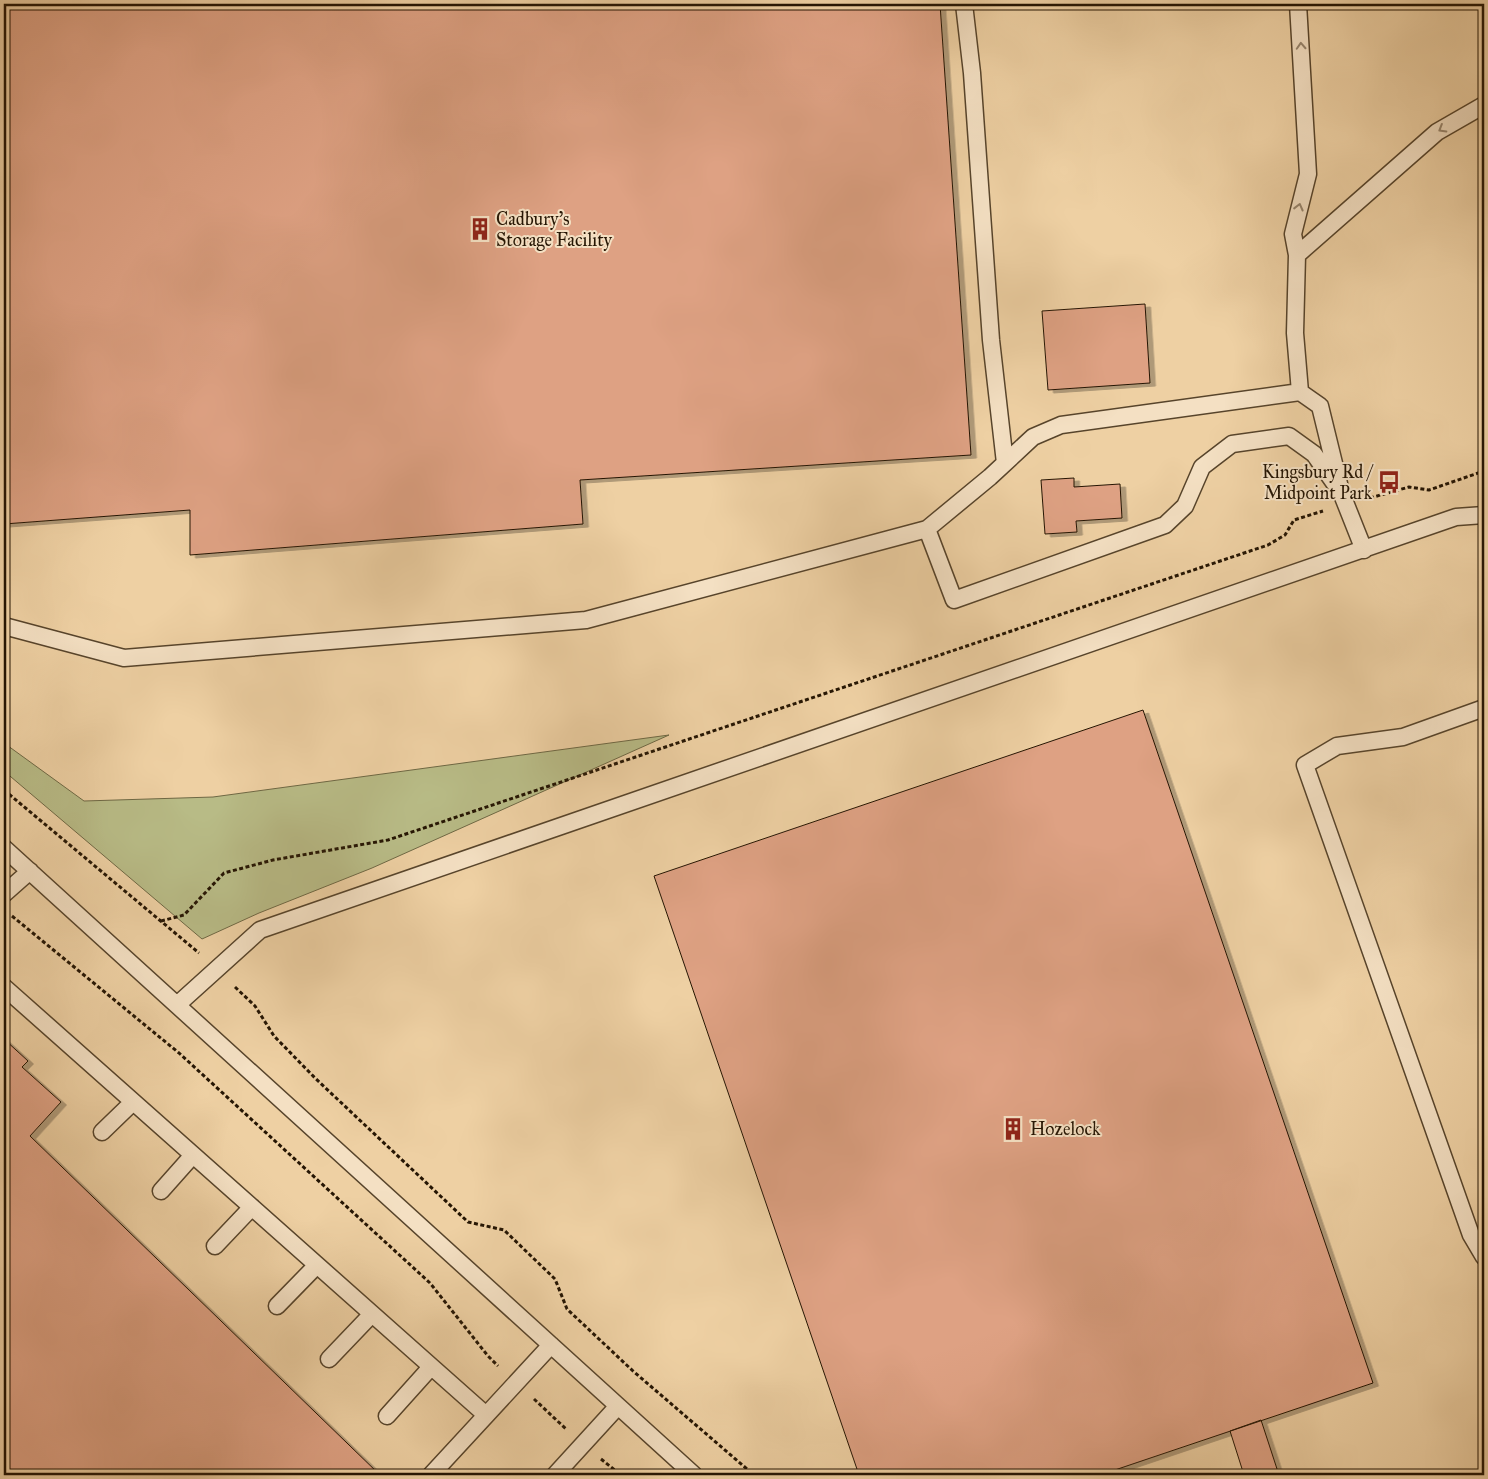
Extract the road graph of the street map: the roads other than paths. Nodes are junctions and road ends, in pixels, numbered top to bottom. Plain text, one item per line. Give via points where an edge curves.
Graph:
1 (964, 4) edge
2 (1298, 4) edge
3 (1484, 105) edge
4 (1297, 255) junction
5 (1300, 392) junction
6 (1005, 463) junction
7 (1344, 498) junction
8 (1484, 515) edge
9 (927, 529) junction
10 (1364, 550) junction
11 (4, 626) edge
12 (1484, 708) edge
13 (4, 848) edge
14 (30, 872) junction
15 (4, 894) edge
16 (4, 986) edge
17 (177, 1005) junction
18 (133, 1102) junction
19 (102, 1132) dead end
20 (193, 1155) junction
21 (161, 1191) dead end
22 (252, 1207) junction
23 (215, 1246) dead end
24 (1484, 1257) edge
25 (317, 1265) junction
26 (277, 1306) dead end
27 (372, 1314) junction
28 (551, 1345) junction
29 (329, 1358) dead end
30 (431, 1366) junction
31 (618, 1406) junction
32 (486, 1415) junction
33 (387, 1416) dead end
34 (430, 1475) edge
35 (556, 1475) edge
36 (694, 1475) edge

1 - 6 lane via 991,340
4 -> 2 lane via 1293,234 1308,174
3 -> 4 lane via 1437,132
4 - 5 lane via 1295,333
5 - 6 lane via 1060,425 1033,437
5 - 7 lane via 1320,406
6 - 9 lane
7 - 9 lane via 1314,454 1289,436 1232,444 1202,467 1185,506 1165,525 954,600
7 - 10 lane
8 - 10 lane via 1456,517
9 - 11 lane via 586,620 124,658
10 - 17 lane via 260,930
12 - 24 lane via 1403,737 1338,746 1305,765 1471,1235
13 - 14 lane
14 - 15 lane
14 - 17 lane
16 - 18 lane
17 - 28 lane
18 - 19 lane
18 - 20 lane
20 - 21 lane
20 - 22 lane
22 - 23 lane
22 - 25 lane
25 - 26 lane
25 - 27 lane
27 - 29 lane
27 - 30 lane
28 - 31 lane
28 - 32 lane
30 - 32 lane
30 - 33 lane
31 - 35 lane
31 - 36 lane
32 - 34 lane

